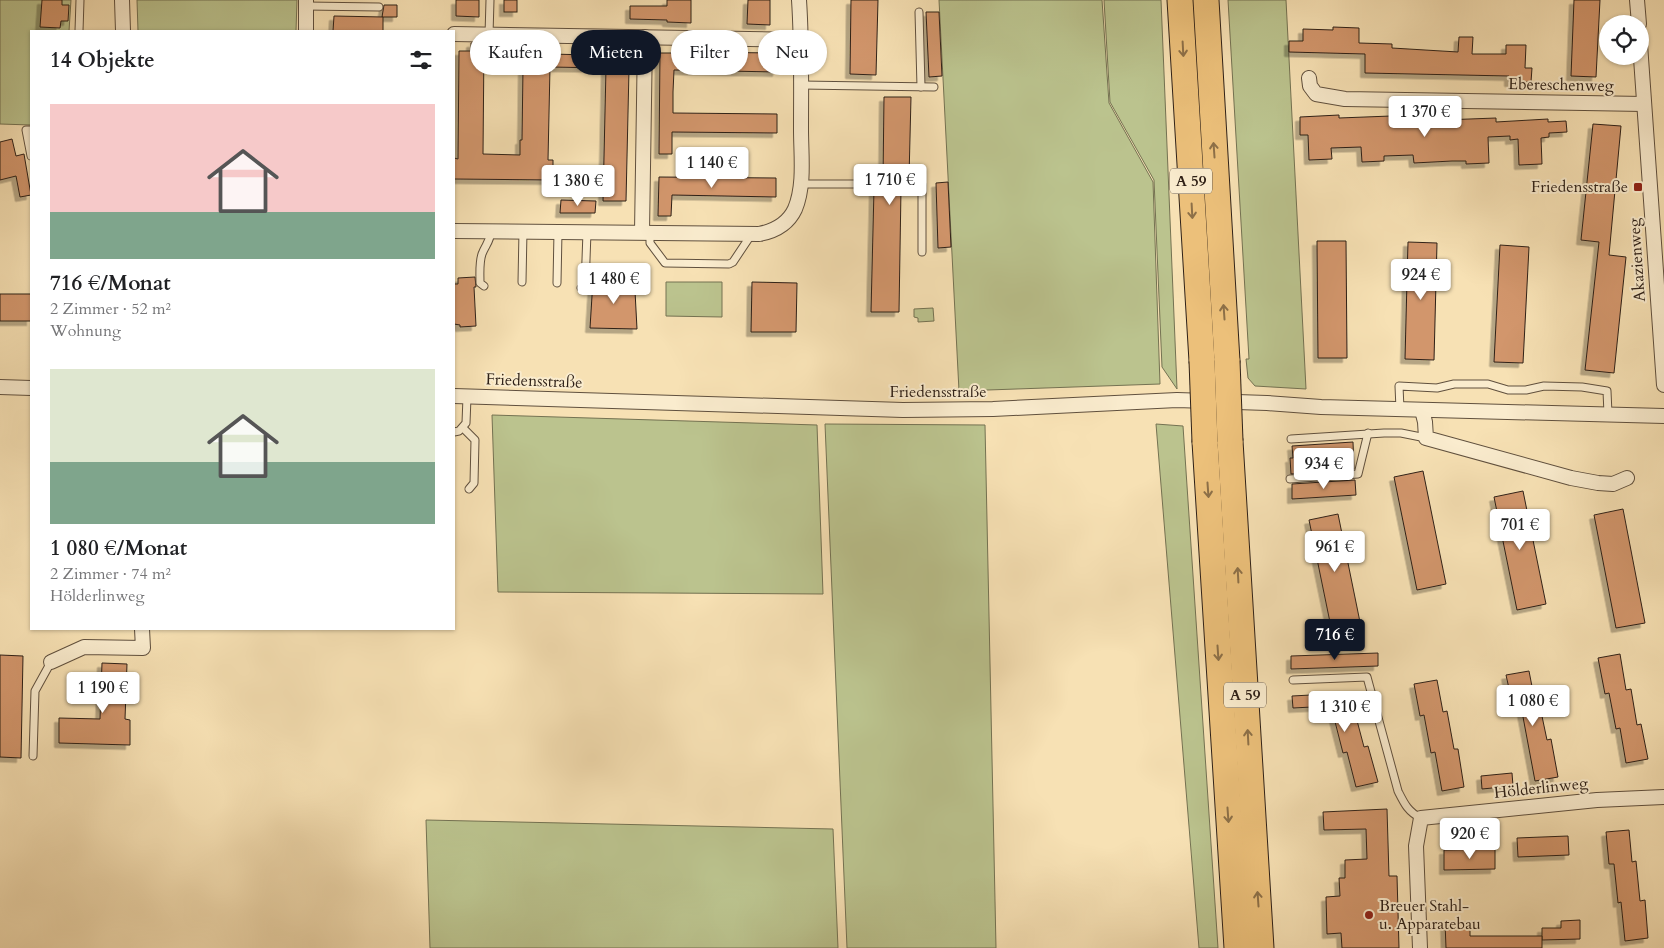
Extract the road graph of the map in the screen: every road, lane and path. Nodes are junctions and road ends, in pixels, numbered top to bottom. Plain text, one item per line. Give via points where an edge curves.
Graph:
1 (80, 0) edge
2 (122, 0) edge
3 (490, 0) edge
4 (799, 0) edge
5 (1180, 0) edge
6 (1206, 0) edge
7 (1638, 0) edge
8 (306, 3) edge
9 (379, 7) dead end
10 (919, 12) dead end
11 (1639, 15) edge
12 (79, 30) edge
13 (123, 30) edge
14 (306, 30) edge
15 (489, 30) edge
16 (800, 30) edge
17 (455, 34) edge
18 (470, 34) edge
19 (661, 37) edge
20 (758, 39) edge
21 (1641, 65) edge
22 (644, 75) edge
23 (800, 75) edge
24 (1309, 78) dead end
25 (800, 85) junction
26 (921, 87) junction
27 (934, 87) dead end
28 (1644, 104) junction
29 (30, 130) edge
30 (30, 151) edge
31 (801, 184) junction
32 (884, 184) dead end
33 (897, 184) dead end
34 (455, 231) edge
35 (491, 231) junction
36 (523, 231) junction
37 (558, 231) junction
38 (587, 232) junction
39 (646, 232) junction
40 (751, 234) junction
41 (922, 252) dead end
42 (522, 282) dead end
43 (557, 283) dead end
44 (484, 286) dead end
45 (581, 288) dead end
46 (1663, 368) edge
47 (1664, 385) edge
48 (0, 388) edge
49 (30, 388) edge
50 (461, 396) edge
51 (1400, 409) junction
52 (1422, 410) junction
53 (1608, 414) junction
54 (1664, 416) edge
55 (463, 428) junction
56 (455, 432) edge
57 (1368, 433) junction
58 (1426, 438) junction
59 (1291, 439) dead end
60 (1290, 478) dead end
61 (1627, 478) dead end
62 (470, 489) dead end
63 (142, 630) edge
64 (51, 662) joint
65 (1293, 680) dead end
66 (33, 756) dead end
67 (1664, 797) edge
68 (1421, 818) junction
69 (1237, 948) edge
70 (1261, 948) edge
71 (1420, 948) edge

1 - 12 lane
2 - 13 street
3 - 15 lane
4 - 16 street
5 -> 69 highway, A 59, bridge
70 -> 6 highway, A 59, bridge
7 - 11 street
8 - 9 lane
8 - 14 street
10 - 26 lane
17 - 18 street
19 - 20 street
21 - 28 street, Akazienweg
22 - 39 street
23 - 25 street
24 - 28 street, Ebereschenweg via 1316,94 1345,99
25 - 26 lane
25 - 31 street
26 - 27 lane
28 - 46 street, Akazienweg
29 - 30 lane via 26,130
31 - 32 lane
31 - 40 street via 790,218 776,230
33 - 41 lane via 922,185
34 - 35 street
35 - 36 street
35 - 44 lane via 490,241 480,261 480,283
36 - 37 street
36 - 42 lane
37 - 38 street
37 - 43 lane
38 - 39 street
38 - 45 lane via 585,287
39 - 40 street
39 - 40 lane via 665,263 729,264
46 - 47 street, Akazienweg
48 - 49 street
50 - 51 street, Friedensstraße via 903,410 1177,400
50 - 55 lane via 466,423
51 - 52 street, Friedensstraße
51 - 53 lane via 1399,386 1436,388 1454,384 1488,384 1508,390 1544,386 1582,387 1607,392
52 - 53 street, Friedensstraße
52 - 58 street
53 - 54 street, Friedensstraße
55 - 56 lane
55 - 62 lane via 475,440 474,483
57 - 58 lane via 1401,433
57 - 59 lane
57 - 60 lane via 1358,474
58 - 61 street via 1571,478 1613,484
63 - 64 street via 142,648 84,648
64 - 66 lane via 35,691
65 - 68 lane via 1367,677 1398,791 1406,806
67 - 68 street, Hölderlinweg via 1597,800
68 - 71 street via 1416,846

